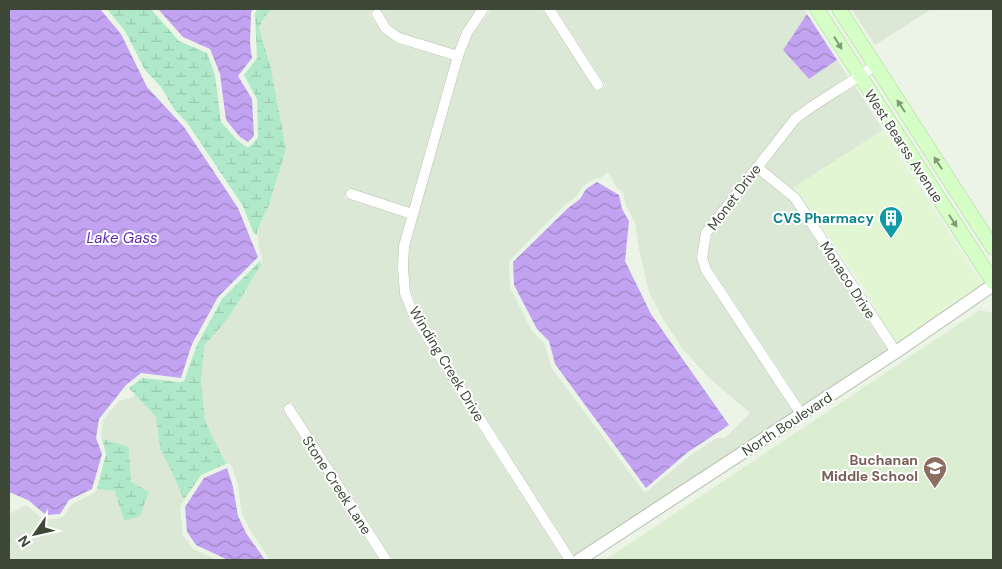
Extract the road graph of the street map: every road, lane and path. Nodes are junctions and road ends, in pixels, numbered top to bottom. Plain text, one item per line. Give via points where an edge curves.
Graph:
1 (483, 9) edge
2 (549, 9) edge
3 (817, 9) edge
4 (839, 9) edge
5 (377, 14) dead end
6 (458, 56) junction
7 (875, 65) junction
8 (860, 77) junction
9 (598, 85) dead end
10 (757, 167) junction
11 (351, 194) dead end
12 (412, 214) junction
13 (993, 248) edge
14 (993, 283) edge
15 (896, 352) junction
16 (289, 409) dead end
17 (802, 414) junction
18 (386, 560) edge
19 (570, 560) edge
20 (579, 560) edge

1 - 6 street, Winding Creek Drive via 467,33
2 - 9 street
3 -> 8 main road, West Bearss Avenue
4 - 7 main road, West Bearss Avenue
5 - 6 street via 386,29 399,38
6 - 12 street, Winding Creek Drive
7 - 8 street, Monet Drive
13 -> 7 main road, West Bearss Avenue
8 - 10 street, Monet Drive via 812,105 795,119
8 -> 14 main road, West Bearss Avenue
10 - 15 street, Monaco Drive via 795,198
10 - 17 street, Monet Drive via 706,233 702,258 706,270
11 - 12 street
12 - 19 street, Winding Creek Drive via 402,268 414,316
14 - 15 street, North Boulevard
15 - 17 street, North Boulevard
16 - 18 street, Stone Creek Lane
17 - 20 street, North Boulevard

